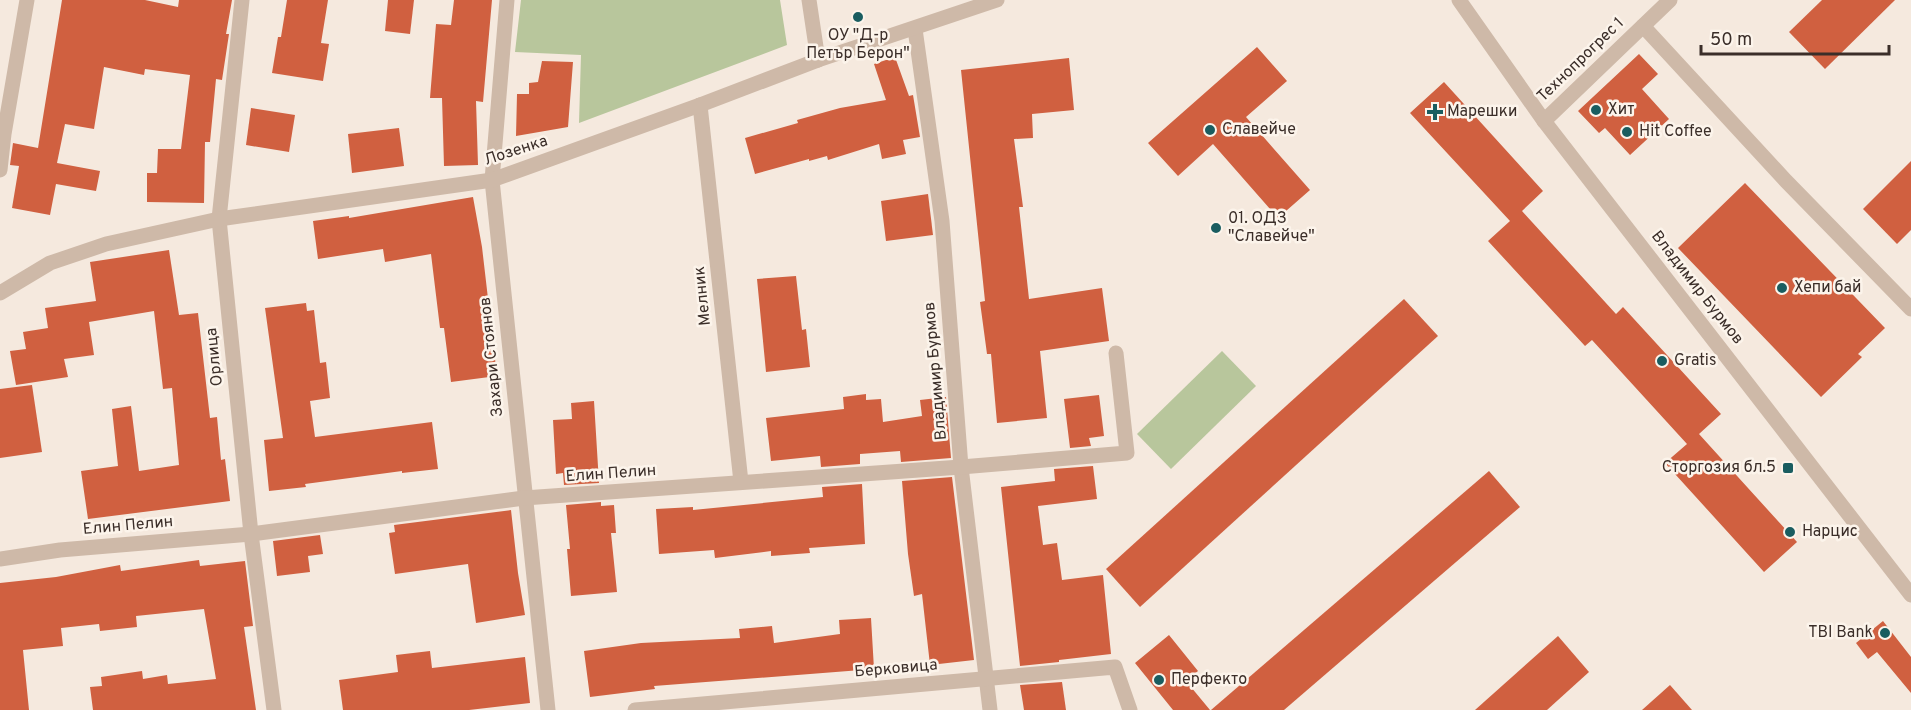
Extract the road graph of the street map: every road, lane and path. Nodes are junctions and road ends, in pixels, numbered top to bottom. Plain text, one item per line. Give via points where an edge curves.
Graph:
1 (27, 0) edge
2 (242, 0) edge
3 (507, 0) edge
4 (808, 0) edge
5 (997, 0) edge
6 (1459, 0) edge
7 (1670, 0) edge
8 (1642, 26) junction
9 (915, 28) junction
10 (818, 60) junction
11 (700, 105) junction
12 (1544, 121) junction
13 (0, 170) edge
14 (492, 180) junction
15 (219, 219) junction
16 (0, 293) edge
17 (1911, 309) edge
18 (1116, 353) dead end
19 (961, 467) junction
20 (741, 482) junction
21 (524, 498) junction
22 (252, 534) junction
23 (0, 559) edge
24 (1911, 595) edge
25 (988, 679) junction
26 (274, 710) edge
27 (548, 710) edge
28 (635, 710) edge
29 (990, 710) edge
30 (1130, 710) edge

1 - 13 street
2 - 15 street, Орлица
3 - 14 street, Захари Стоянов
4 - 10 street
5 - 9 street, Лозенка
6 - 12 street, Владимир Бурмов
7 - 8 street, Технопрогрес 1
8 - 12 street, Технопрогрес 1
8 - 17 street
9 - 10 street, Лозенка
9 - 19 street, Владимир Бурмов via 942,221
10 - 11 street, Лозенка
11 - 14 street, Лозенка
11 - 20 street, Мелник
12 - 24 street, Владимир Бурмов
14 - 15 street, Лозенка
14 - 21 street, Захари Стоянов
15 - 16 street, Лозенка via 106,244 50,263
15 - 22 street, Орлица
18 - 19 street, Елин Пелин via 1127,453
19 - 20 street, Елин Пелин
19 - 25 street, Владимир Бурмов
20 - 21 street, Елин Пелин
21 - 22 street, Елин Пелин
21 - 27 street, Захари Стоянов
22 - 23 street, Елин Пелин via 60,550
22 - 26 street, Орлица
25 - 28 street, Берковица
25 - 29 street, Владимир Бурмов
25 - 30 street, Берковица via 1115,667

